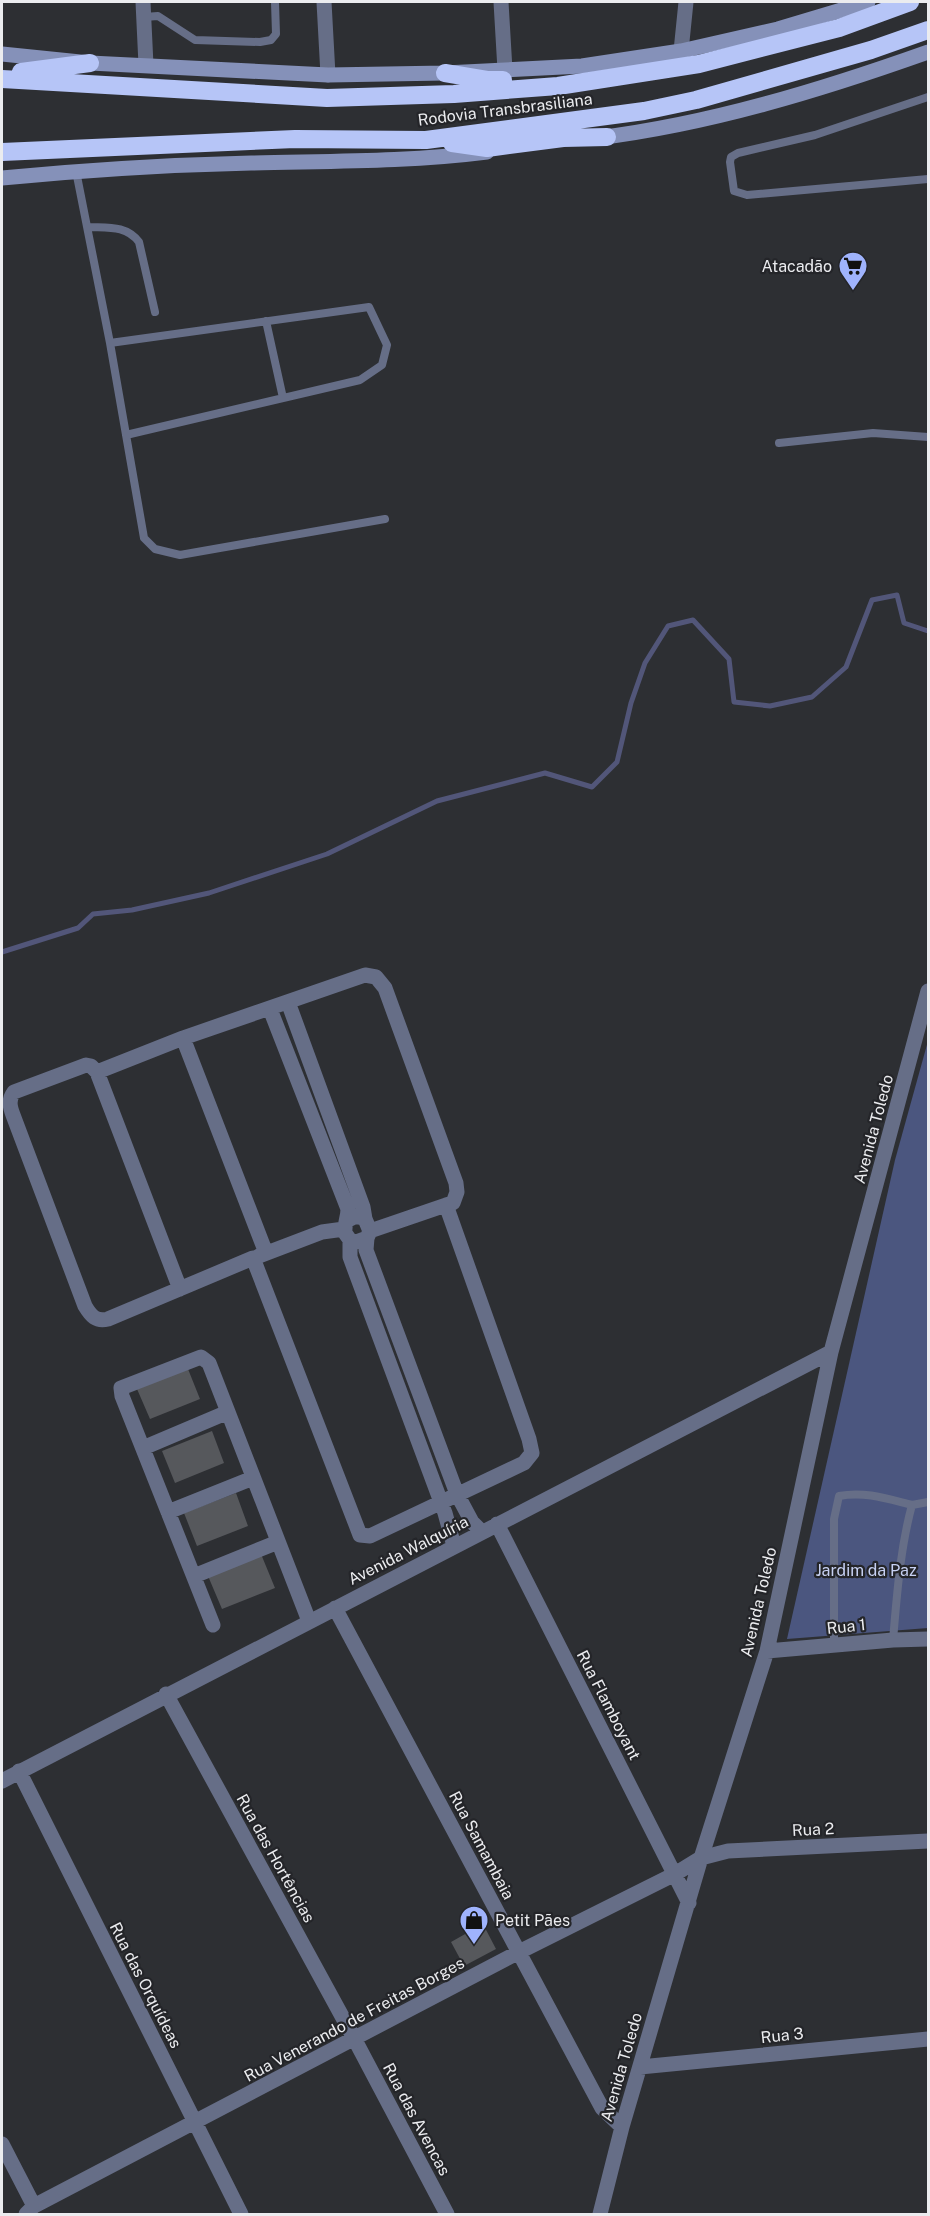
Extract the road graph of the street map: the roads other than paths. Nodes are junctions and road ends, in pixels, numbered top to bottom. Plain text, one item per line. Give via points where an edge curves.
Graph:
1 (274, 2) edge
2 (324, 2) edge
3 (501, 2) edge
4 (686, 2) edge
5 (868, 2) edge
6 (910, 2) edge
7 (144, 9) edge
8 (928, 30) edge
9 (681, 51) junction
10 (928, 52) edge
11 (2, 54) edge
12 (90, 63) junction
13 (699, 64) junction
14 (146, 65) junction
15 (505, 70) junction
16 (2, 74) edge
17 (444, 74) junction
18 (328, 75) junction
19 (2, 79) edge
20 (928, 97) edge
21 (607, 137) junction
22 (426, 140) junction
23 (2, 152) edge
24 (76, 171) junction
25 (2, 178) edge
26 (928, 180) edge
27 (88, 227) junction
28 (155, 312) dead end
29 (266, 321) junction
30 (110, 344) junction
31 (283, 398) junction
32 (126, 435) junction
33 (928, 437) edge
34 (779, 443) dead end
35 (385, 519) dead end
36 (928, 992) edge
37 (288, 1002) junction
38 (270, 1009) junction
39 (183, 1038) junction
40 (97, 1072) junction
41 (446, 1205) junction
42 (367, 1229) junction
43 (347, 1230) junction
44 (260, 1256) junction
45 (180, 1289) junction
46 (831, 1352) junction
47 (228, 1412) junction
48 (143, 1448) junction
49 (253, 1478) junction
50 (457, 1494) junction
51 (441, 1502) junction
52 (928, 1502) edge
53 (912, 1505) junction
54 (168, 1512) junction
55 (497, 1524) junction
56 (482, 1532) junction
57 (278, 1542) junction
58 (454, 1546) junction
59 (194, 1576) junction
60 (334, 1608) junction
61 (309, 1621) junction
62 (213, 1625) dead end
63 (928, 1639) edge
64 (893, 1640) junction
65 (834, 1645) junction
66 (767, 1651) junction
67 (166, 1695) junction
68 (19, 1772) junction
69 (2, 1781) edge
70 (928, 1841) edge
71 (701, 1858) junction
72 (675, 1874) junction
73 (689, 1903) junction
74 (519, 1952) junction
75 (928, 2039) edge
76 (355, 2040) junction
77 (639, 2067) junction
78 (195, 2123) junction
79 (622, 2127) junction
80 (2, 2144) edge
81 (30, 2210) edge
82 (241, 2214) edge
83 (447, 2214) edge
84 (600, 2214) edge

1 - 7 lane via 276,34 271,40 260,42 195,40
2 - 18 street
3 - 15 street
4 - 9 street
5 - 9 main road, Rodovia Transbrasiliana via 778,29
6 - 13 highway, Rodovia Transbrasiliana via 838,28
7 - 14 street
8 - 22 highway, Rodovia Transbrasiliana via 696,100 644,111
9 - 15 main road, Rodovia Transbrasiliana via 582,66
10 - 21 main road via 848,80 734,112
11 - 12 main road, Rodovia Transbrasiliana
12 - 14 main road, Rodovia Transbrasiliana
12 - 16 highway
13 - 17 highway via 553,79 488,80
13 - 19 highway, Rodovia Transbrasiliana via 558,86 327,98
14 - 18 main road, Rodovia Transbrasiliana
15 - 17 main road, Rodovia Transbrasiliana
17 - 18 main road, Rodovia Transbrasiliana
20 - 26 lane via 815,135 738,153 730,162 734,191 747,195
21 - 22 highway via 562,138 487,148
21 - 24 main road via 456,156
22 - 23 highway, Rodovia Transbrasiliana via 295,139
24 - 25 main road
24 - 27 lane
27 - 28 lane via 133,233 139,242
27 - 30 lane
29 - 30 lane
29 - 31 lane
29 - 31 lane via 369,306 387,345 382,365 360,380
30 - 32 lane
31 - 32 lane
32 - 35 lane via 144,538 155,549 180,555
33 - 34 lane via 873,433
36 - 46 street, Avenida Toledo
37 - 38 street
37 - 41 street via 365,975 381,981 456,1183 453,1203
37 - 42 street via 363,1207
38 - 39 street
38 - 43 street via 348,1209
39 - 40 street
39 - 44 street
40 - 45 street
40 - 45 street via 86,1065 14,1092 10,1097 85,1306 101,1321
41 - 42 street
41 - 50 street via 532,1453 524,1463
42 - 43 street via 356,1242
42 - 43 street via 356,1216
42 - 50 street via 366,1250
43 - 44 street via 322,1232
43 - 51 street via 350,1257
44 - 45 street
44 - 51 street via 360,1535 370,1536
46 - 55 street, Avenida Walquíria
46 - 66 street, Avenida Toledo
47 - 48 street
47 - 48 street via 209,1363 201,1357 122,1388
47 - 49 street
48 - 54 street
49 - 54 street
49 - 57 street
50 - 51 street
50 - 56 street
51 - 58 street
52 - 53 lane
53 - 64 lane via 899,1571
53 - 65 lane via 876,1495 839,1496 834,1519
54 - 59 street
55 - 56 street, Avenida Walquíria
55 - 72 street, Rua Flamboyant
56 - 58 street, Avenida Walquíria
57 - 59 street
57 - 61 street
58 - 60 street, Avenida Walquíria
59 - 62 street
60 - 61 street, Avenida Walquíria
60 - 74 street, Rua Samambaia
61 - 67 street, Avenida Walquíria
63 - 64 street, Rua 1
64 - 65 street, Rua 1
65 - 66 street, Rua 1
66 - 71 street, Avenida Toledo
67 - 68 street, Avenida Walquíria
67 - 76 street, Rua das Hortências
68 - 69 street, Avenida Walquíria
68 - 78 street, Rua das Orquídeas
70 - 71 street, Rua 2 via 729,1851
71 - 72 street, Rua Venerando de Freitas Borges
71 - 73 street, Avenida Toledo
72 - 73 street, Rua Flamboyant
72 - 74 street, Rua Venerando de Freitas Borges
73 - 77 street, Avenida Toledo
74 - 76 street, Rua Venerando de Freitas Borges
74 - 79 street, Rua Samambaia via 602,2108
75 - 77 street, Rua 3
76 - 78 street, Rua Venerando de Freitas Borges
76 - 83 street, Rua das Avencas
77 - 79 street, Avenida Toledo
78 - 81 street, Rua Venerando de Freitas Borges
78 - 82 street, Rua das Orquídeas
79 - 84 street, Avenida Toledo
80 - 81 street

